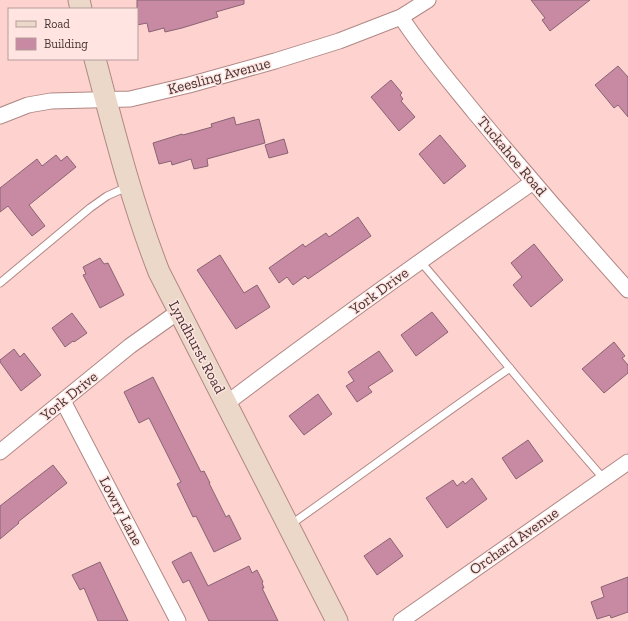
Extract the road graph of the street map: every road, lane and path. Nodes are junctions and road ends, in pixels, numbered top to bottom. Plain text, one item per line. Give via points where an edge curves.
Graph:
1 (428, 0) edge
2 (401, 17) junction
3 (95, 60) edge
4 (106, 99) junction
5 (0, 116) edge
6 (534, 182) junction
7 (129, 186) junction
8 (420, 261) junction
9 (0, 283) edge
10 (628, 290) edge
11 (178, 312) junction
12 (510, 368) junction
13 (63, 401) junction
14 (227, 403) junction
15 (0, 452) edge
16 (628, 462) edge
17 (604, 479) junction
18 (288, 526) junction
19 (178, 621) edge
20 (337, 621) edge
21 (401, 621) edge

1 - 2 street, Keesling Avenue
2 - 4 street, Keesling Avenue via 339,41 189,85 130,99
2 - 6 street, Tuckahoe Road via 416,40
3 - 4 main road, Lyndhurst Road
4 - 5 street, Keesling Avenue via 28,105
4 - 7 main road, Lyndhurst Road
6 - 8 street, York Drive
6 - 10 street, Tuckahoe Road
7 - 9 lane via 107,196 90,208
7 - 11 main road, Lyndhurst Road via 146,239
8 - 12 lane
8 - 14 street, York Drive
11 - 13 street, York Drive via 130,346
11 - 14 main road, Lyndhurst Road
12 - 17 lane
12 - 18 lane
13 - 15 street, York Drive
13 - 19 street, Lowry Lane
14 - 18 main road, Lyndhurst Road
16 - 17 street, Orchard Avenue
17 - 21 street, Orchard Avenue
18 - 20 main road, Lyndhurst Road

